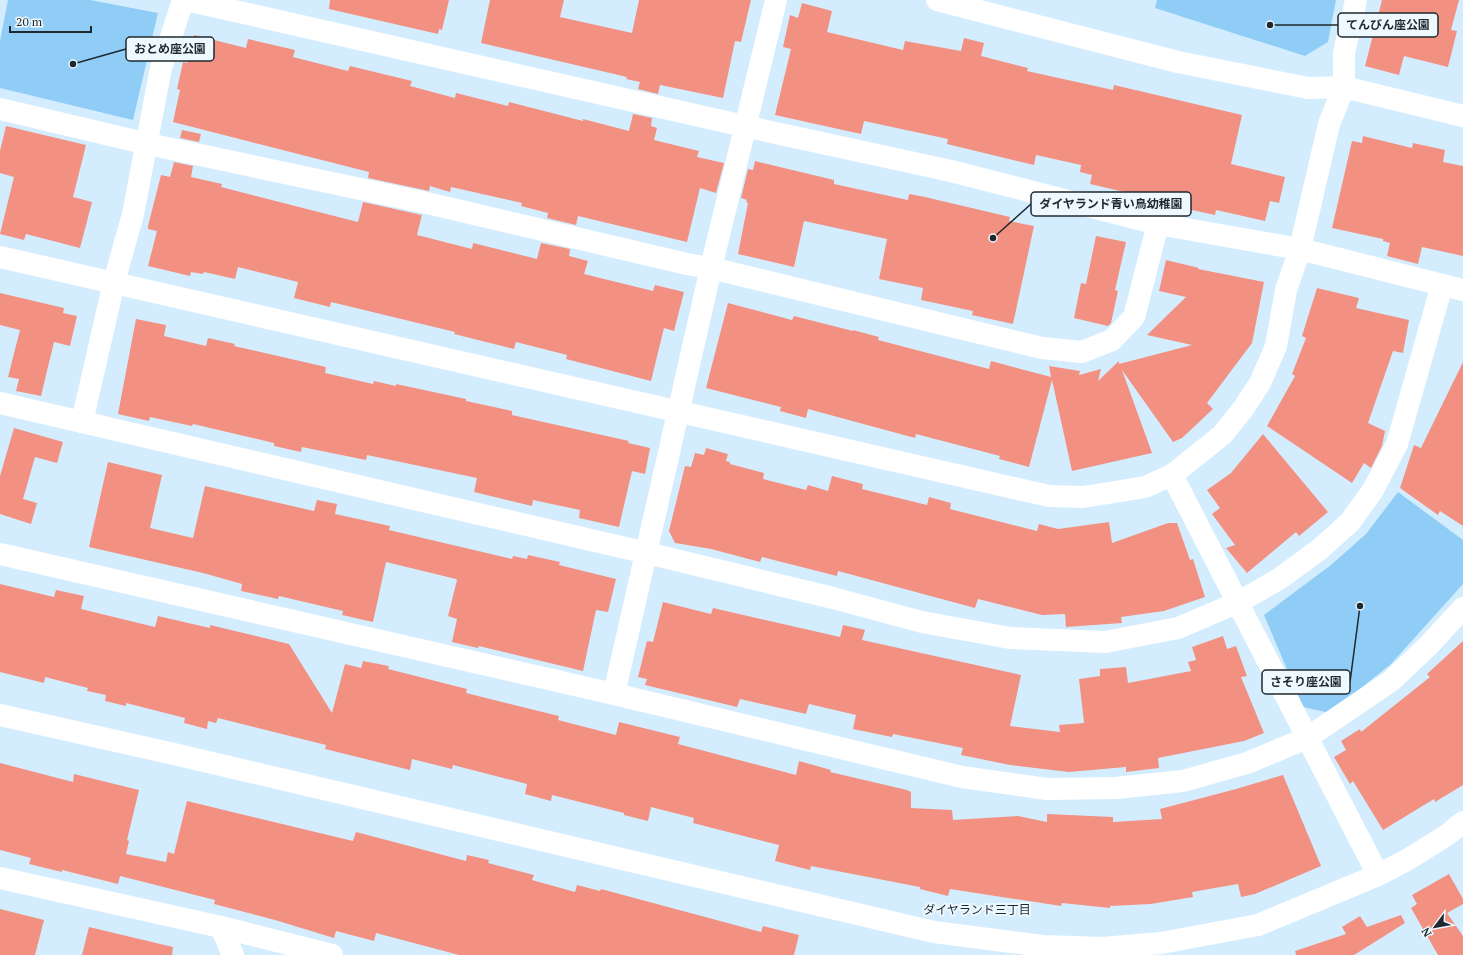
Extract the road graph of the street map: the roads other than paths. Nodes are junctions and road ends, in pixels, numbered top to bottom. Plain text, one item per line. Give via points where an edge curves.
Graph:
1 (185, 0) edge
2 (776, 0) edge
3 (937, 0) edge
4 (1356, 0) edge
5 (1344, 87) junction
6 (0, 109) edge
7 (1463, 116) edge
8 (744, 126) junction
9 (148, 144) junction
10 (1158, 224) junction
11 (1300, 249) junction
12 (0, 257) edge
13 (711, 268) junction
14 (114, 282) junction
15 (1442, 285) junction
16 (1463, 290) edge
17 (0, 404) edge
18 (679, 411) junction
19 (82, 422) junction
20 (1172, 475) junction
21 (647, 553) junction
22 (0, 554) edge
23 (1239, 602) junction
24 (1463, 608) edge
25 (614, 694) junction
26 (0, 715) edge
27 (1307, 738) junction
28 (1463, 822) edge
29 (1378, 875) junction
30 (0, 878) edge
31 (222, 927) junction
32 (233, 955) edge
33 (332, 955) edge

1 - 8 street
1 - 9 street via 162,68
2 - 8 street
3 - 5 street via 1178,62 1308,88
4 - 5 street via 1344,53
5 - 7 street
5 - 11 street via 1329,124
6 - 9 street
8 - 10 street via 951,171
8 - 13 street
9 - 13 street via 427,203
9 - 14 street via 133,214
10 - 11 street
10 - 13 street via 1134,317 1112,340 1082,352 1042,348
11 - 15 street
11 - 20 street via 1286,290 1276,346 1260,383 1222,435
12 - 14 street
13 - 18 street
14 - 18 street
14 - 19 street
15 - 16 street
15 - 23 street via 1397,444 1373,490 1350,522 1320,549 1279,579
17 - 19 street
18 - 20 street via 1049,496 1083,497 1115,492 1144,487
18 - 21 street
19 - 21 street
20 - 23 street
21 - 23 street via 922,622 1010,638 1105,642 1178,628
21 - 25 street
22 - 25 street
23 - 27 street
24 - 27 street via 1430,644 1390,681
25 - 27 street via 962,777 1046,789 1116,788 1183,781 1247,763
26 - 29 street via 934,932 1043,946 1103,948 1162,943 1258,925
27 - 29 street
28 - 29 street via 1407,860
30 - 31 street
31 - 32 street
31 - 33 street

